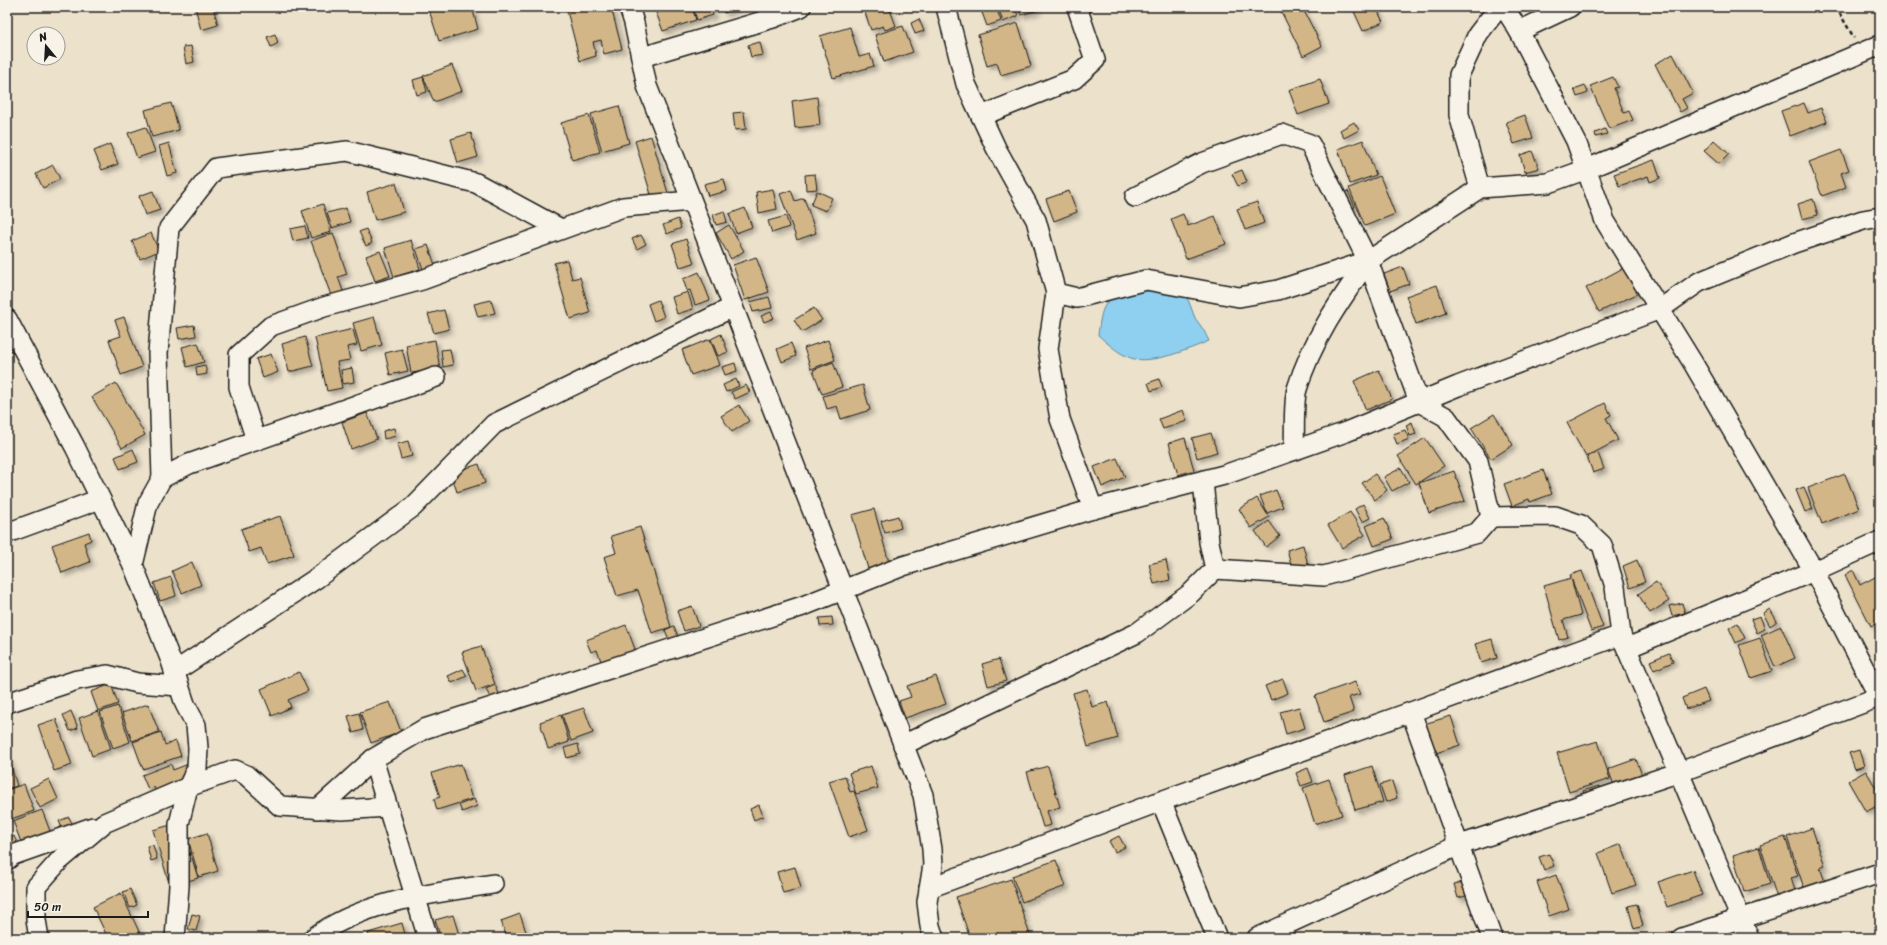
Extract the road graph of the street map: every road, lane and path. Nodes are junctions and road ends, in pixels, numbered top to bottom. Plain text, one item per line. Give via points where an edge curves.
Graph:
1 (628, 7) edge
2 (801, 7) edge
3 (946, 7) edge
4 (1077, 7) edge
5 (1499, 7) edge
6 (1504, 7) edge
7 (1570, 7) edge
8 (1836, 7) edge
9 (1519, 31) junction
10 (1880, 45) edge
11 (1862, 52) junction
12 (642, 57) junction
13 (981, 116) junction
14 (1587, 169) junction
15 (1480, 188) junction
16 (1135, 197) dead end
17 (691, 201) junction
18 (1880, 217) edge
19 (561, 229) junction
20 (1368, 261) junction
21 (1056, 293) junction
22 (733, 307) junction
23 (1660, 309) junction
24 (7, 319) edge
25 (436, 377) dead end
26 (1419, 402) junction
27 (256, 440) junction
28 (1294, 450) junction
29 (162, 478) junction
30 (1203, 481) junction
31 (100, 499) junction
32 (1093, 509) junction
33 (1491, 517) junction
34 (7, 533) edge
35 (1880, 540) edge
36 (134, 565) junction
37 (1215, 569) junction
38 (1814, 571) junction
39 (843, 590) junction
40 (1624, 642) junction
41 (177, 679) junction
42 (1879, 698) edge
43 (7, 703) edge
44 (1411, 712) junction
45 (903, 745) junction
46 (373, 759) junction
47 (1680, 772) junction
48 (188, 786) junction
49 (1162, 801) junction
50 (387, 807) junction
51 (318, 809) junction
52 (104, 824) junction
53 (1457, 846) junction
54 (7, 860) edge
55 (1880, 873) edge
56 (493, 884) dead end
57 (929, 888) junction
58 (414, 897) junction
59 (1741, 919) junction
60 (39, 938) edge
61 (175, 938) edge
62 (313, 938) edge
63 (428, 938) edge
64 (934, 938) edge
65 (1217, 938) edge
66 (1257, 938) edge
67 (1492, 938) edge
68 (1682, 938) edge
69 (1749, 938) edge

1 - 12 street
2 - 12 street via 773,18
3 - 13 street via 966,84
4 - 13 street via 1095,60 1074,79
5 - 15 street via 1478,34 1459,76 1459,115
6 - 9 street
7 - 9 street
8 - 11 path
9 - 14 street via 1576,141
10 - 11 street
11 - 14 street
12 - 17 street via 647,86
13 - 21 street via 1036,220
14 - 15 street via 1548,183
14 - 23 street via 1605,221
15 - 20 street
16 - 20 street via 1202,164 1282,134 1310,144
17 - 19 street via 622,207
17 - 22 street
18 - 23 street via 1863,220 1794,243 1699,282
19 - 27 street via 422,280 324,307 271,326 240,355 239,387
19 - 29 street via 476,182 347,151 216,168 169,228 158,353
20 - 21 street via 1278,290 1239,297 1146,280 1077,298
20 - 26 street
20 - 28 street via 1334,309 1312,352 1297,390
21 - 32 street via 1048,349 1060,419
22 - 39 street
22 - 41 street via 494,424 413,507
23 - 26 street
23 - 38 street
24 - 31 street
25 - 27 street
26 - 28 street
26 - 33 street via 1446,417 1478,461
27 - 29 street via 190,464
28 - 30 street
29 - 36 street via 148,503
30 - 32 street
30 - 37 street via 1209,542
31 - 34 street
31 - 36 street
32 - 39 street via 902,566
33 - 37 street via 1477,532 1324,576
33 - 40 street via 1555,516 1581,525 1602,545 1615,587
35 - 38 street
36 - 41 street
37 - 45 street via 1191,593 1137,633
38 - 40 street
38 - 42 street
39 - 45 street
39 - 46 street via 802,606 424,729
40 - 44 street
40 - 47 street
41 - 43 street via 137,683 107,676 77,680
41 - 48 street via 196,725 198,768
42 - 47 street
44 - 49 street
44 - 53 street
45 - 57 street via 923,795 932,848 933,864
46 - 50 street
46 - 51 street
47 - 53 street
47 - 59 street
48 - 51 street via 235,770 246,775 280,806
48 - 52 street
48 - 61 street via 179,824 179,886
49 - 57 street
49 - 65 street
50 - 51 street
50 - 58 street
52 - 54 street via 13,855
52 - 60 street via 59,861 36,887
53 - 66 street
53 - 67 street
55 - 59 street
56 - 58 street
57 - 64 street via 927,902
58 - 62 street via 354,913
58 - 63 street
59 - 68 street
59 - 69 street

